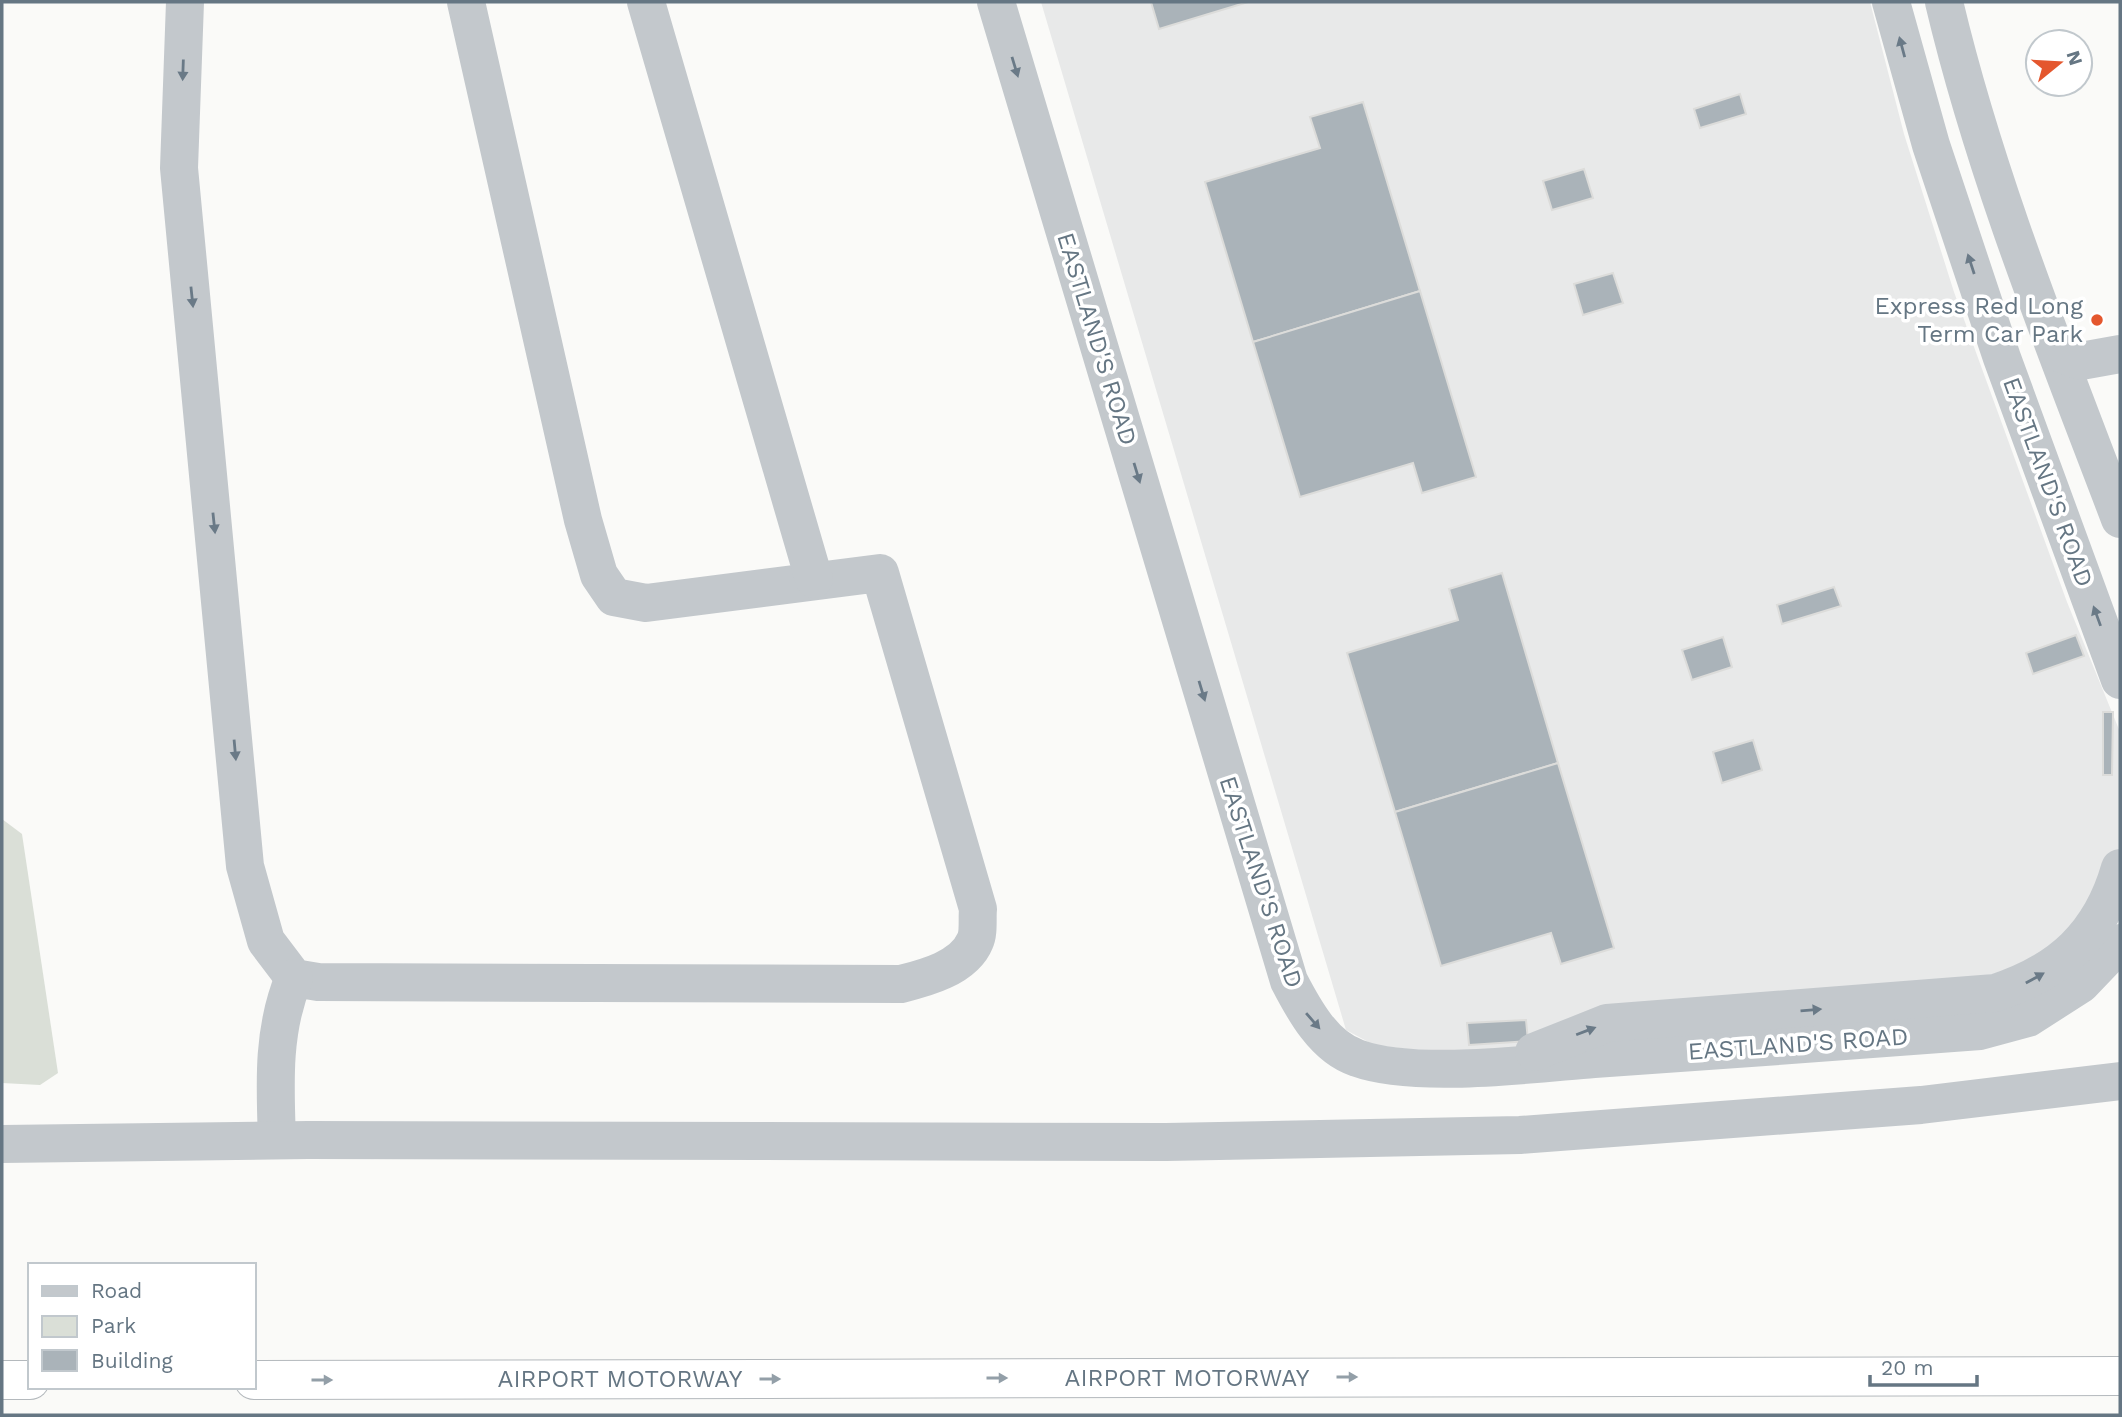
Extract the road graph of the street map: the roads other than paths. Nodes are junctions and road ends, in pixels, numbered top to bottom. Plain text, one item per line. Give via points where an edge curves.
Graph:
1 (185, 2) edge
2 (466, 2) edge
3 (646, 2) edge
4 (996, 2) edge
5 (1891, 2) edge
6 (1944, 2) edge
7 (2057, 352) junction
8 (2120, 354) edge
9 (2120, 519) edge
10 (814, 579) junction
11 (2120, 680) edge
12 (2120, 868) edge
13 (2120, 943) edge
14 (294, 978) junction
15 (1500, 1066) junction
16 (2120, 1082) edge
17 (277, 1140) junction
18 (2, 1144) edge
19 (2120, 1376) edge
20 (2, 1380) edge
21 (28, 1380) edge
22 (256, 1380) edge

1 -> 14 lane via 179,168 245,866 266,941
2 - 10 lane via 599,575 614,597 646,603
3 - 10 lane
4 -> 15 lane, EASTLAND'S ROAD via 1289,981 1305,1012 1333,1044 1355,1058 1394,1067
11 -> 5 lane, EASTLAND'S ROAD via 2002,358 1927,133
6 - 7 lane via 1983,135
7 - 8 lane via 2081,361
7 - 9 lane
10 - 14 lane via 880,573 978,909 975,942 960,959 934,975 901,984 318,982
15 -> 12 lane via 1606,1023 1995,993 2039,976 2078,945 2111,902
13 - 15 lane, EASTLAND'S ROAD via 2071,991 2028,1018 1980,1031
14 - 17 lane via 282,1006 275,1076
16 - 17 lane via 1921,1105 1520,1135 1166,1142
17 - 18 lane
22 -> 19 highway, AIRPORT MOTORWAY
20 - 21 highway

